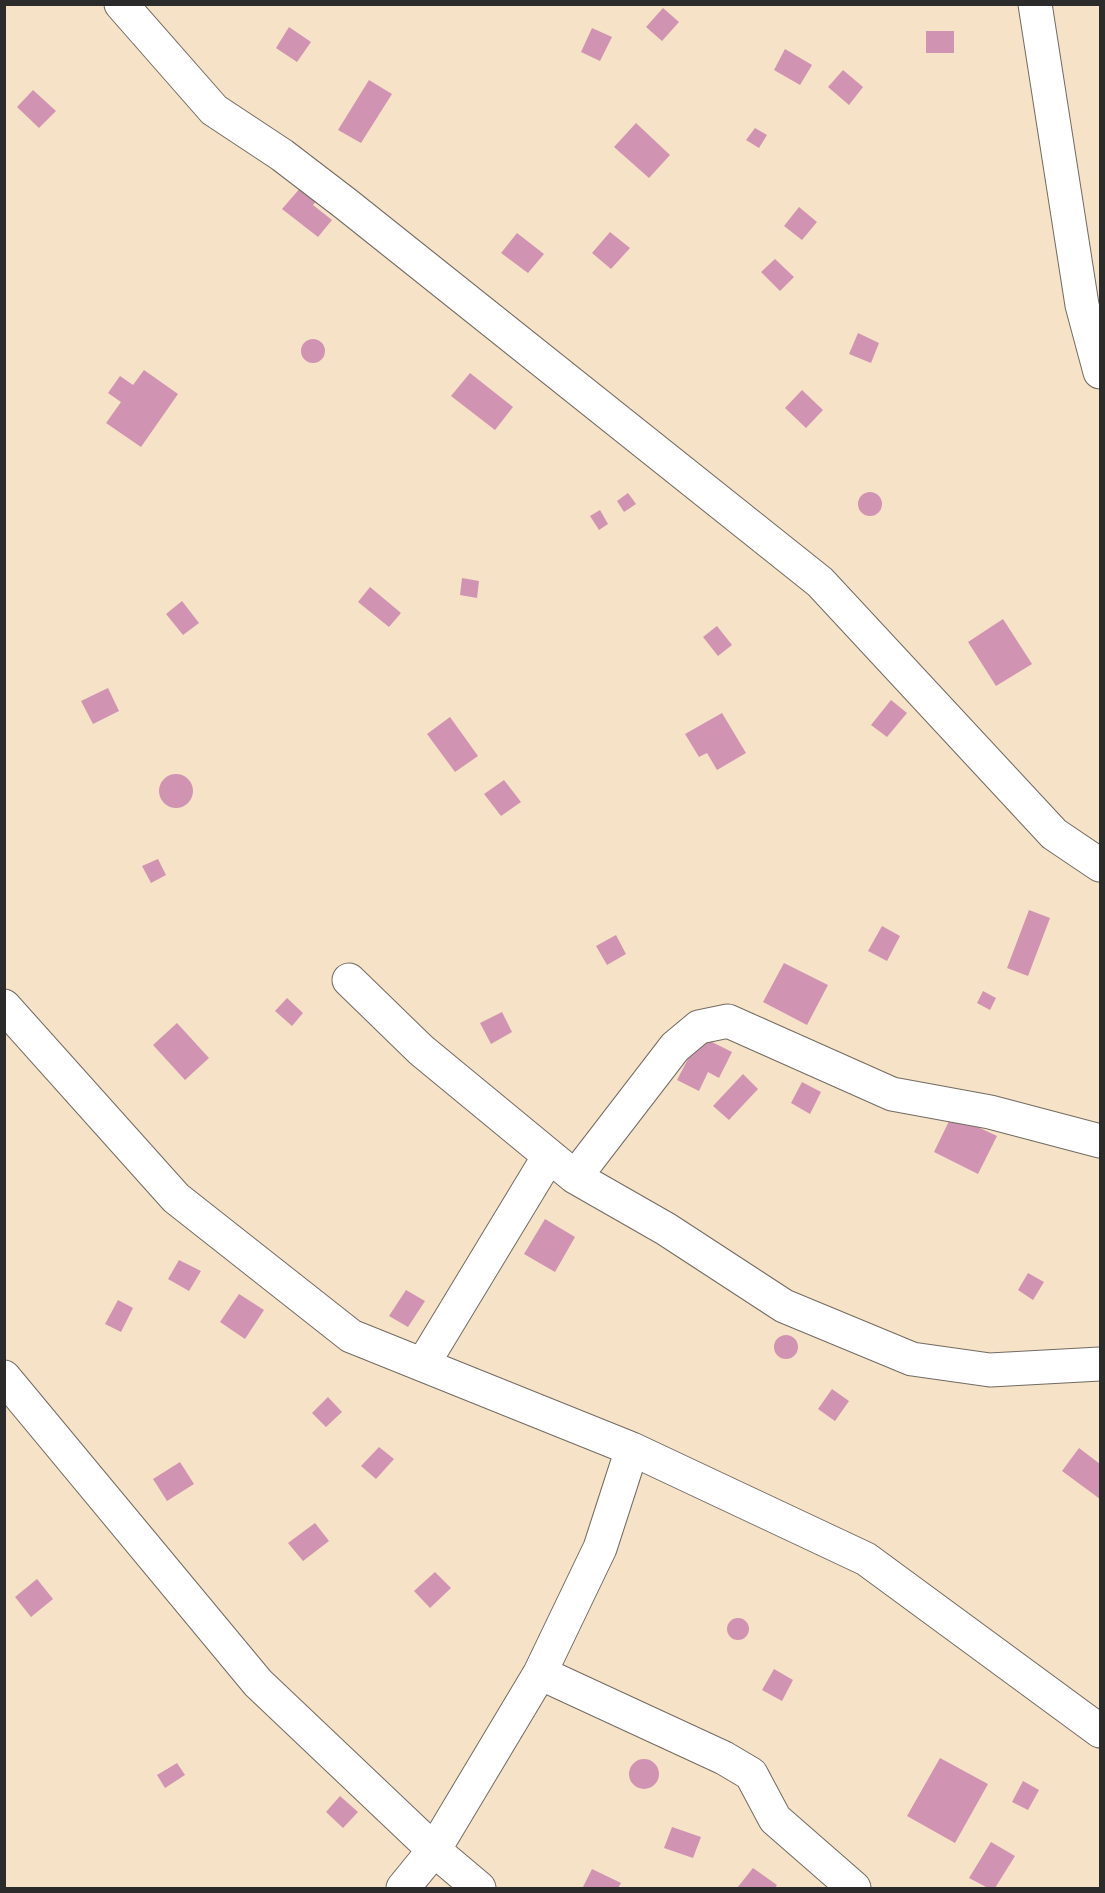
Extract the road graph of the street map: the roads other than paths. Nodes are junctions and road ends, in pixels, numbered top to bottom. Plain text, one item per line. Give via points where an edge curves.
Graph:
1 (121, 4) edge
2 (1035, 4) edge
3 (1101, 372) edge
4 (1101, 865) edge
5 (350, 980) dead end
6 (4, 1006) edge
7 (1101, 1141) edge
8 (549, 1156) junction
9 (575, 1177) junction
10 (1101, 1364) edge
11 (423, 1365) junction
12 (4, 1377) edge
13 (632, 1449) junction
14 (540, 1673) junction
15 (1101, 1731) edge
16 (434, 1850) junction
17 (404, 1888) edge
18 (479, 1888) edge
19 (854, 1888) edge

1 - 4 street via 214,110 346,204 820,582 1054,834
2 - 3 street via 1082,305
5 - 8 street via 421,1050
6 - 11 street via 176,1198 351,1336
7 - 9 street via 990,1112 892,1094 728,1021 699,1027 675,1047
8 - 9 street
8 - 11 street
9 - 10 street via 666,1229 784,1306 912,1359 990,1370
11 - 13 street
12 - 16 street via 258,1683
13 - 14 street via 600,1548
13 - 15 street via 866,1559
14 - 16 street
14 - 19 street via 751,1774 775,1819
16 - 17 street
16 - 18 street

